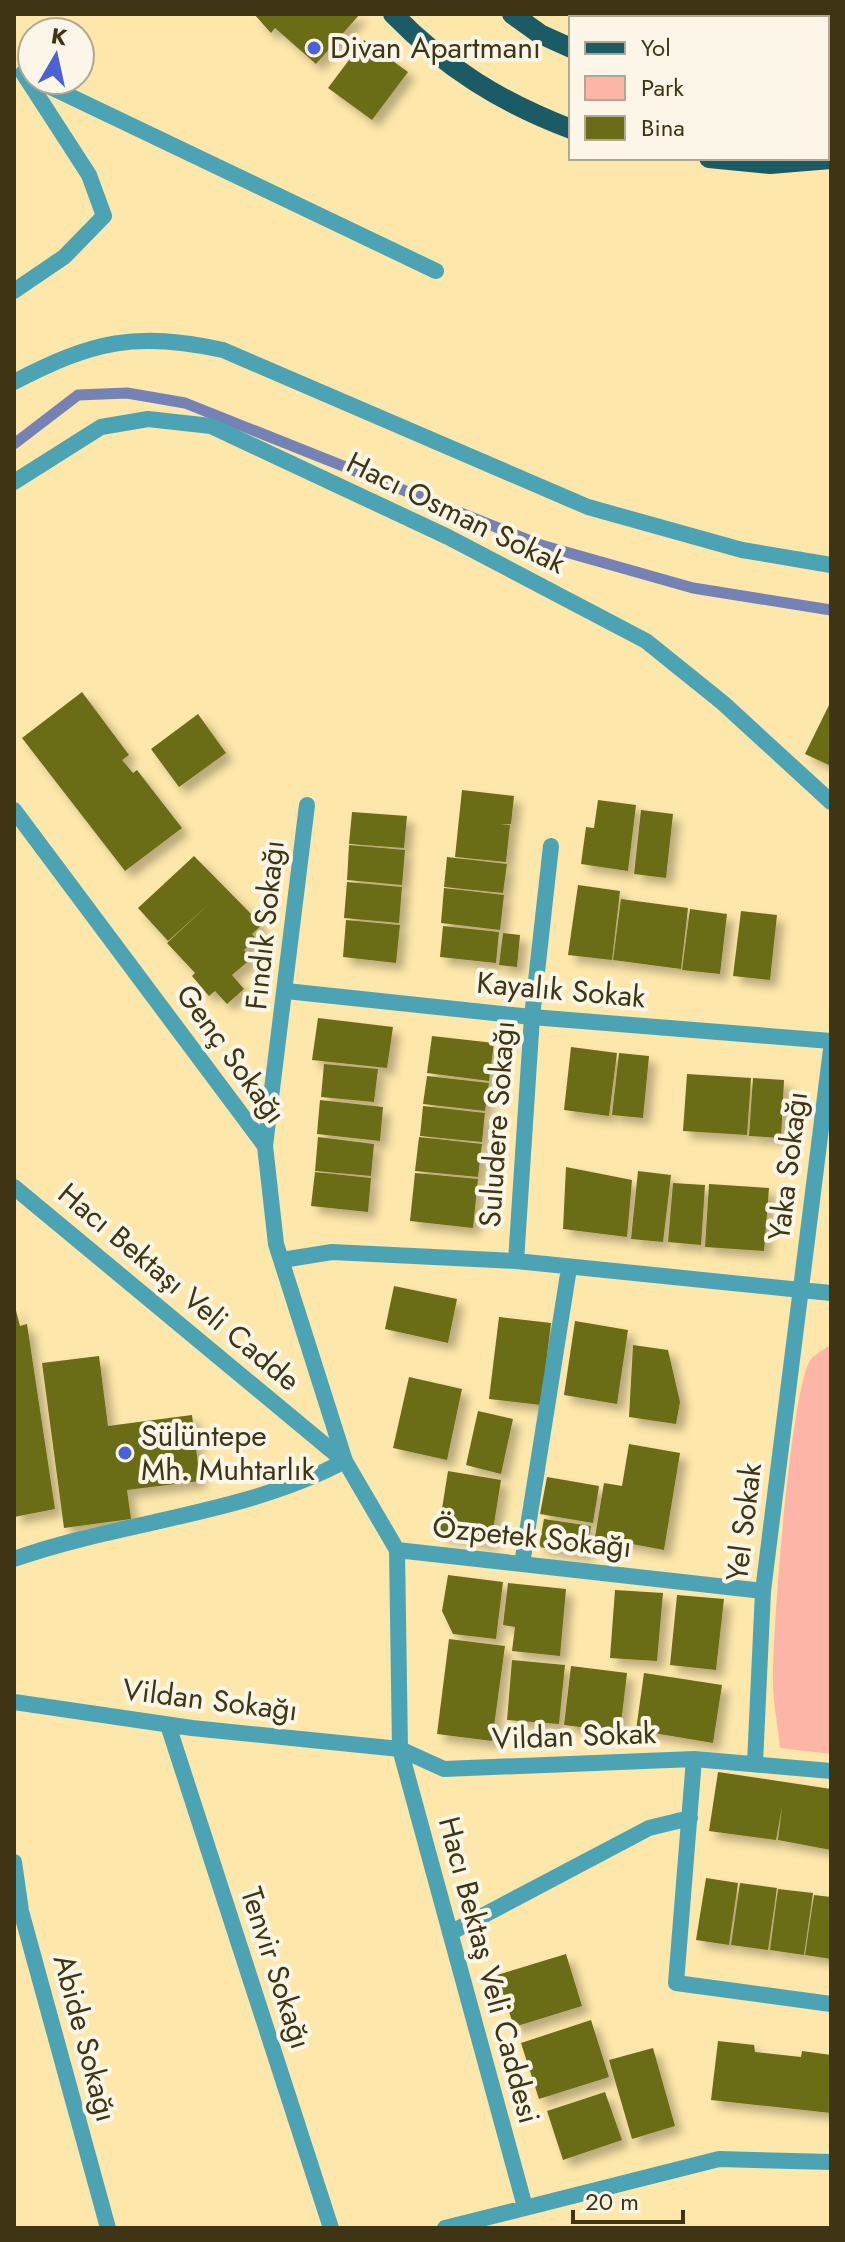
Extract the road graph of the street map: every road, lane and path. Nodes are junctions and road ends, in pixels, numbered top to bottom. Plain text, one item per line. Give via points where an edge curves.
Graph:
1 (393, 14) edge
2 (512, 14) edge
3 (569, 47) edge
4 (39, 96) edge
5 (70, 96) edge
6 (569, 128) edge
7 (729, 160) edge
8 (819, 160) edge
9 (436, 271) dead end
10 (14, 291) edge
11 (14, 382) edge
12 (14, 482) edge
13 (831, 565) edge
14 (831, 802) edge
15 (307, 805) dead end
16 (14, 810) edge
17 (551, 846) dead end
18 (286, 991) junction
19 (532, 1017) junction
20 (831, 1041) edge
21 (831, 1049) edge
22 (265, 1146) junction
23 (14, 1187) edge
24 (282, 1260) junction
25 (516, 1261) junction
26 (569, 1268) junction
27 (802, 1290) junction
28 (831, 1293) edge
29 (345, 1461) junction
30 (397, 1550) junction
31 (14, 1559) edge
32 (522, 1564) junction
33 (763, 1591) junction
34 (14, 1702) edge
35 (168, 1725) junction
36 (400, 1749) junction
37 (694, 1759) junction
38 (755, 1763) junction
39 (831, 1771) edge
40 (690, 1818) junction
41 (14, 1862) edge
42 (18, 1916) edge
43 (450, 1933) junction
44 (831, 2004) edge
45 (831, 2162) edge
46 (525, 2207) junction
47 (108, 2228) edge
48 (331, 2228) edge
49 (445, 2228) edge

1 - 6 main road via 456,73
2 - 3 main road
4 - 10 street via 89,175 104,216 64,257
5 - 9 street
7 - 8 main road
11 - 13 street via 60,358 131,339 223,350 588,507 742,550
12 - 14 street, Hacı Osman Sokak via 101,427 148,419 211,426 448,537 646,641
15 - 18 street, Fındık Sokağı
16 - 22 street, Genç Sokağı
17 - 19 street, Suludere Sokağı
18 - 19 street, Kayalık Sokak
18 - 22 street, Fındık Sokağı
19 - 20 street, Kayalık Sokak
19 - 25 street, Suludere Sokağı
21 - 27 street, Yaka Sokağı
22 - 24 street, Genç Sokağı
23 - 29 street, Hacı Bektaşı Veli Cadde
24 - 25 street via 332,1252
24 - 29 street, Genç Sokağı
25 - 26 street
26 - 27 street
26 - 32 street
27 - 28 street
27 - 33 street, Yel Sokak
29 - 30 street, Özpetek Sokağı
29 - 31 street via 304,1483
30 - 32 street, Özpetek Sokağı
30 - 36 street, Hacı Bektaş Veli Caddesi
32 - 33 street, Özpetek Sokağı
33 - 38 street, Yel Sokak
34 - 35 street, Vildan Sokağı
35 - 36 street, Vildan Sokağı
35 - 48 street, Tenvir Sokağı
36 - 37 street, Vildan Sokak via 444,1769
36 - 43 street, Hacı Bektaş Veli Caddesi
37 - 38 street, Vildan Sokak
37 - 40 street
38 - 39 street, Vildan Sokak
40 - 43 street via 649,1828
40 - 44 street via 676,1983
41 - 42 street, Abide Sokağı
42 - 47 street, Abide Sokağı
43 - 46 street, Hacı Bektaş Veli Caddesi
45 - 46 street via 719,2159
46 - 49 street

